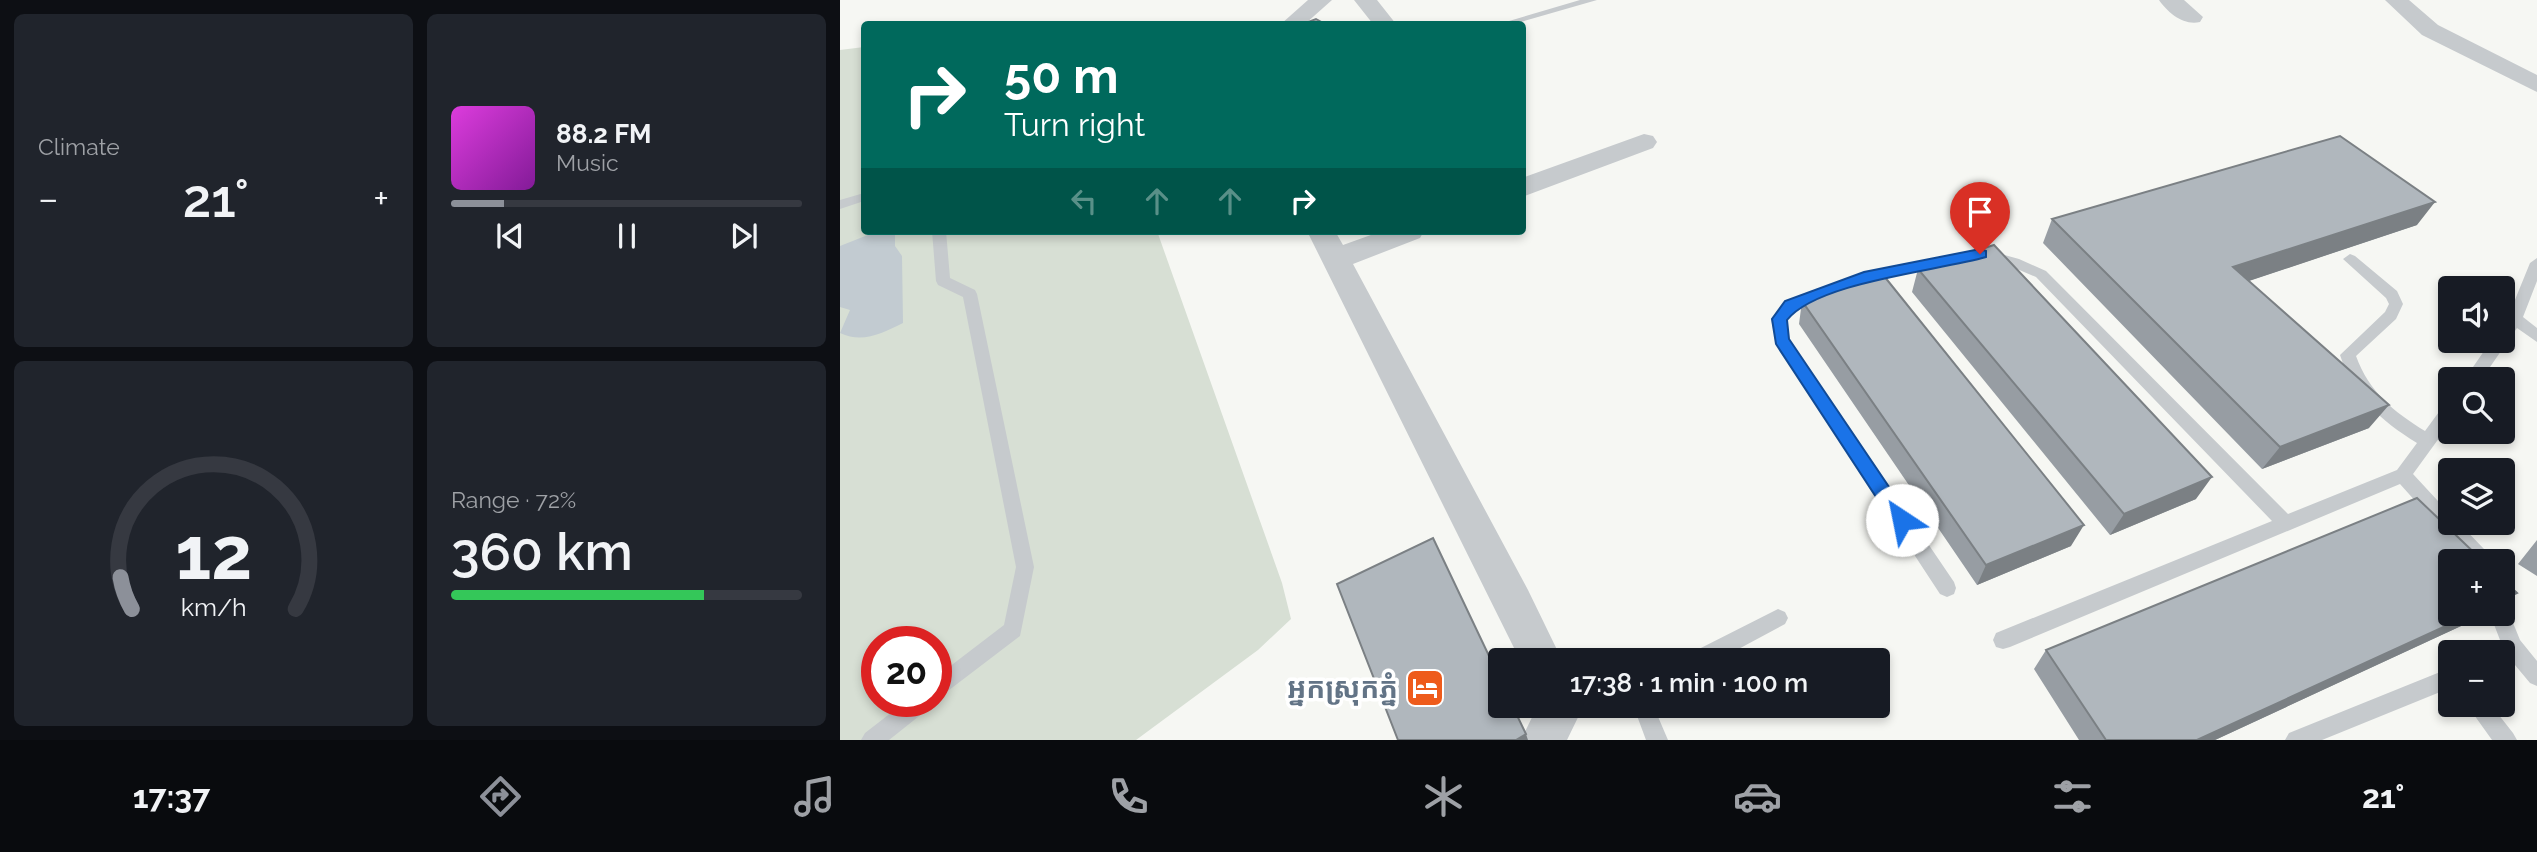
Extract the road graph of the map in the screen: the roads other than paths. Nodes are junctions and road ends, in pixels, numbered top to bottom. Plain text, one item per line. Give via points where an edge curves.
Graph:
1 (1321, 0) edge
2 (1365, 0) edge
3 (1592, 0) edge
4 (2170, 0) edge
5 (2396, 0) edge
6 (2192, 17) dead end
7 (1296, 21) edge
8 (1382, 21) edge
9 (1515, 21) edge
10 (2537, 85) edge
11 (1644, 142) dead end
12 (1526, 186) edge
13 (861, 198) edge
14 (840, 205) edge
15 (939, 235) edge
16 (1386, 235) edge
17 (1327, 245) edge
18 (2350, 260) dead end
19 (2537, 263) edge
20 (2515, 319) joint
21 (2537, 336) edge
22 (2438, 426) edge
23 (2427, 441) junction
24 (2403, 475) junction
25 (2285, 523) junction
26 (2471, 549) edge
27 (1947, 587) dead end
28 (1778, 618) dead end
29 (2003, 640) dead end
30 (1535, 648) edge
31 (1721, 648) edge
32 (2515, 657) edge
33 (2537, 676) edge
34 (952, 678) edge
35 (2438, 683) edge
36 (902, 717) edge
37 (2487, 717) edge
38 (1557, 718) edge
39 (1648, 718) edge
40 (872, 740) edge
41 (1544, 740) edge
42 (1657, 740) edge
43 (2296, 740) edge
44 (2507, 740) edge

1 - 7 street
2 - 8 street
3 - 9 lane
4 - 6 street
5 - 10 street via 2430,30
11 - 12 street
13 - 14 lane
15 - 34 lane via 943,281 970,294 1025,567 1013,630
16 - 17 street
17 - 30 street
18 - 23 lane via 2392,295 2396,304 2391,315 2348,355 2351,365 2366,396
19 - 20 lane
20 - 21 lane
22 - 23 lane
23 - 24 lane
24 - 25 lane
24 - 26 lane
25 - 27 lane via 2040,274 2014,262 1980,254 1870,276 1791,305 1779,319 1781,340
25 - 29 lane
28 - 31 lane
32 - 33 lane
35 - 43 lane
36 - 40 lane
37 - 44 lane
38 - 41 street
39 - 42 lane

